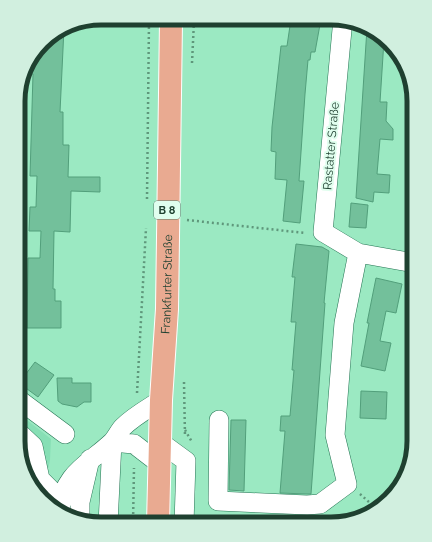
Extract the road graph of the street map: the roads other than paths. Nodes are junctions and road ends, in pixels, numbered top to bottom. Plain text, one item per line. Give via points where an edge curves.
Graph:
1 (171, 25) edge
2 (342, 26) edge
3 (358, 253) junction
4 (407, 262) edge
5 (161, 400) junction
6 (25, 405) edge
7 (219, 420) dead end
8 (65, 434) dead end
9 (25, 439) edge
10 (112, 442) junction
11 (160, 442) junction
12 (90, 458) junction
13 (160, 464) junction
14 (60, 505) edge
15 (61, 506) edge
16 (80, 514) edge
17 (108, 517) edge
18 (158, 517) edge
19 (184, 517) edge

1 - 5 main road, Frankfurter Straße / B 8 via 167,309
2 - 3 street, Rastatter Straße via 323,232
3 - 4 street
3 - 7 street via 344,323 335,435 347,484 320,504 218,501
5 - 10 street via 123,428
5 - 11 main road, Frankfurter Straße / B 8
6 - 8 street
9 - 14 street via 33,446 40,479
10 - 12 street
10 - 13 street via 134,444
10 - 17 street
11 - 13 main road, Frankfurter Straße / B 8
11 - 19 street via 186,461
12 - 15 street via 67,486
12 - 16 street via 80,502
13 - 18 main road, Frankfurter Straße / B 8

